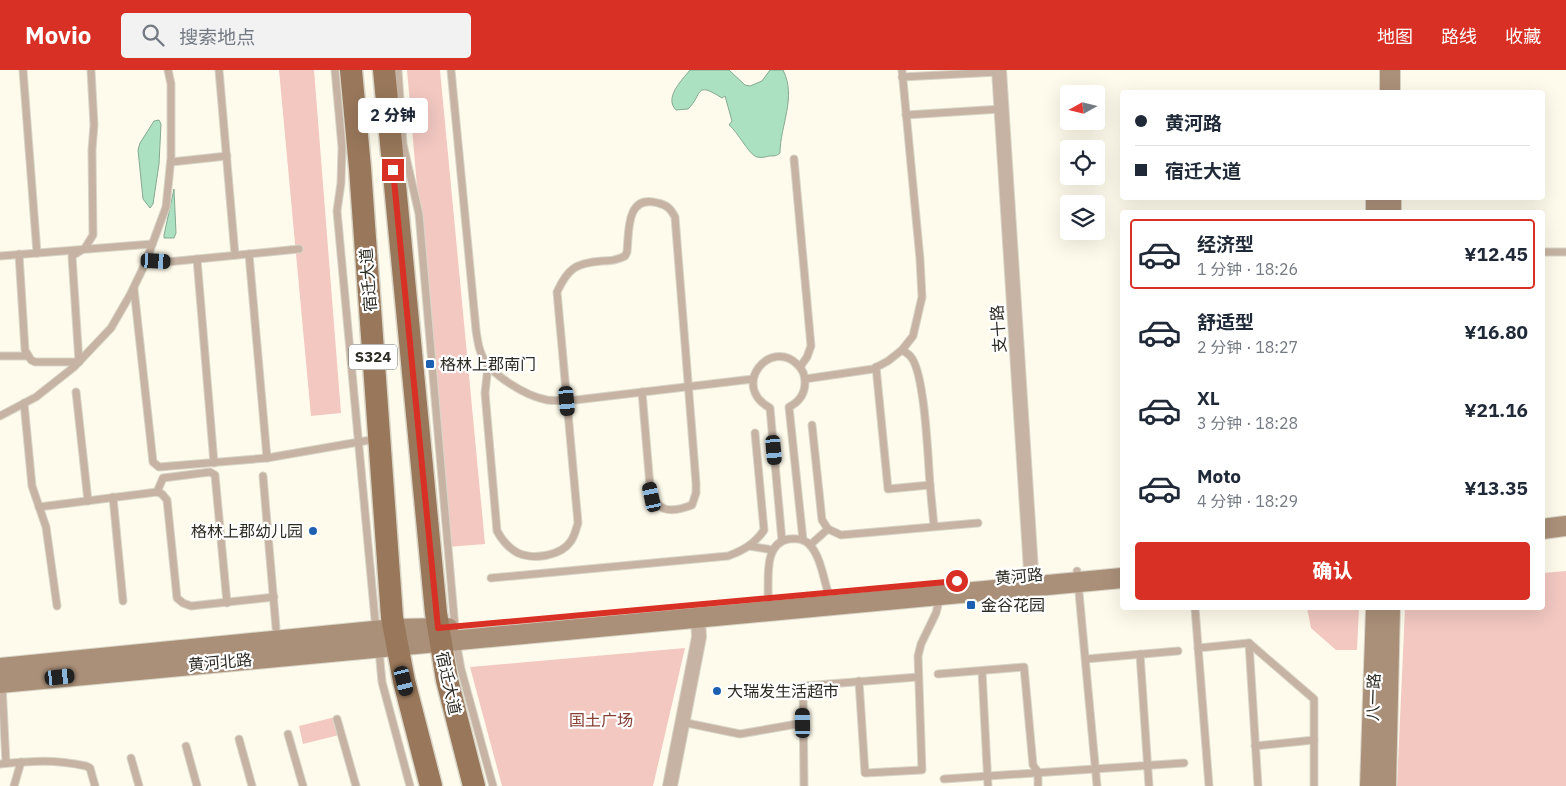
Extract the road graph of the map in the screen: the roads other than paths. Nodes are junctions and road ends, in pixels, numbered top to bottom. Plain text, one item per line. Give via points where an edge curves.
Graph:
1 (23, 70) edge
2 (91, 70) edge
3 (168, 70) edge
4 (219, 70) edge
5 (335, 70) edge
6 (351, 70) edge
7 (384, 70) edge
8 (398, 70) edge
9 (451, 70) edge
10 (1377, 70) edge
11 (1390, 70) edge
12 (999, 71) edge
13 (902, 74) edge
14 (1377, 90) edge
15 (1390, 90) edge
16 (1001, 109) junction
17 (906, 115) junction
18 (228, 156) junction
19 (794, 159) dead end
20 (171, 162) junction
21 (152, 244) junction
22 (85, 248) junction
23 (299, 249) dead end
24 (1545, 252) edge
25 (1566, 252) edge
26 (36, 253) junction
27 (19, 254) junction
28 (249, 254) junction
29 (235, 255) junction
30 (0, 256) edge
31 (196, 259) junction
32 (146, 261) junction
33 (134, 288) junction
34 (902, 350) junction
35 (0, 356) edge
36 (28, 356) junction
37 (79, 362) junction
38 (488, 366) junction
39 (800, 367) junction
40 (876, 367) junction
41 (753, 379) junction
42 (805, 380) junction
43 (688, 386) junction
44 (76, 392) dead end
45 (642, 392) junction
46 (567, 401) junction
47 (24, 403) junction
48 (0, 416) edge
49 (812, 425) dead end
50 (755, 433) dead end
51 (369, 441) junction
52 (267, 458) junction
53 (214, 462) junction
54 (263, 476) dead end
55 (930, 485) junction
56 (157, 492) junction
57 (113, 498) junction
58 (88, 501) junction
59 (39, 507) junction
60 (978, 523) dead end
61 (934, 526) junction
62 (1566, 526) edge
63 (828, 529) junction
64 (1545, 529) edge
65 (1566, 538) edge
66 (803, 540) junction
67 (1545, 540) edge
68 (782, 541) junction
69 (810, 545) junction
70 (749, 546) junction
71 (773, 550) junction
72 (1120, 566) edge
73 (1077, 576) junction
74 (491, 578) dead end
75 (1120, 578) edge
76 (1031, 580) junction
77 (828, 592) junction
78 (941, 595) junction
79 (274, 597) junction
80 (768, 598) junction
81 (124, 601) dead end
82 (227, 603) junction
83 (57, 606) dead end
84 (1195, 610) edge
85 (1376, 610) edge
86 (1390, 610) edge
87 (698, 618) junction
88 (276, 628) dead end
89 (447, 634) junction
90 (386, 638) junction
91 (1249, 643) junction
92 (1198, 648) junction
93 (1178, 651) dead end
94 (1140, 654) junction
95 (1086, 659) junction
96 (982, 670) junction
97 (938, 674) dead end
98 (1, 675) edge
99 (918, 677) junction
100 (859, 681) junction
101 (337, 719) dead end
102 (682, 722) junction
103 (803, 723) junction
104 (2, 729) edge
105 (288, 734) dead end
106 (239, 739) dead end
107 (1314, 740) junction
108 (186, 746) dead end
109 (1255, 746) junction
110 (131, 758) dead end
111 (21, 762) junction
112 (1184, 762) dead end
113 (3, 764) edge
114 (1148, 765) junction
115 (1096, 769) junction
116 (1038, 772) junction
117 (988, 776) junction
118 (944, 779) dead end
119 (14, 786) edge
120 (95, 786) edge
121 (139, 786) edge
122 (197, 786) edge
123 (252, 786) edge
124 (303, 786) edge
125 (356, 786) edge
126 (410, 786) edge
127 (431, 786) edge
128 (474, 786) edge
129 (493, 786) edge
130 (670, 786) edge
131 (804, 786) edge
132 (988, 786) edge
133 (1038, 786) edge
134 (1097, 786) edge
135 (1149, 786) edge
136 (1209, 786) edge
137 (1258, 786) edge
138 (1314, 786) edge
139 (1370, 786) edge
140 (1386, 786) edge

1 - 26 lane
2 - 22 lane via 93,236
3 - 20 lane
4 - 18 lane
5 - 51 lane via 342,147 337,211
6 - 51 main road, 宿迁大道 / S324 via 361,177
7 - 89 main road, 宿迁大道 / S324
8 - 89 lane via 403,144 419,214
9 - 38 lane via 476,330 481,354
10 - 14 main road
11 - 15 main road
12 - 13 lane
12 - 16 street, 支十路
13 - 17 lane
16 - 17 lane
16 - 76 street, 支十路
17 - 34 lane via 922,297 913,336
18 - 20 lane
18 - 29 lane
19 - 39 lane via 811,346
20 - 21 lane via 166,207
21 - 22 lane
21 - 32 lane
22 - 26 lane
22 - 37 lane via 72,256
23 - 28 lane
24 - 25 lane
26 - 27 lane
27 - 30 lane
27 - 36 lane
28 - 29 lane
28 - 52 lane
29 - 31 lane
31 - 32 lane
31 - 53 lane
32 - 33 lane
33 - 37 lane via 111,328
33 - 53 lane via 153,462 159,467
34 - 40 lane
34 - 55 lane via 914,362 922,390
35 - 36 lane
36 - 37 lane via 35,362
37 - 47 lane
38 - 46 lane via 527,393 546,400
38 - 46 lane via 484,393 497,531 510,548 520,554 546,556 565,548 575,535 578,523
39 - 41 lane via 785,357 769,358 759,366
39 - 42 lane
40 - 42 lane
40 - 55 lane via 888,489
41 - 43 lane
41 - 68 lane via 758,399 770,408
42 - 66 lane via 802,396 789,407
43 - 45 lane
43 - 45 lane via 696,492 692,505 673,510 663,509 652,497
43 - 46 lane via 675,217 667,206 653,201 636,206 630,215 625,256 580,264 566,275 557,292
44 - 58 lane
45 - 46 lane
47 - 48 lane
47 - 59 lane via 32,486
49 - 63 lane via 822,520
50 - 70 lane via 764,530
51 - 52 lane
51 - 90 main road, 宿迁大道 / S324
52 - 53 lane
54 - 79 lane
55 - 61 lane
56 - 57 lane
56 - 82 lane via 167,500 177,598 191,606
56 - 82 lane via 163,478 210,472 215,475
57 - 58 lane
57 - 81 lane
58 - 59 lane
59 - 83 lane via 46,527
60 - 61 lane
61 - 63 lane via 841,534
62 - 64 main road
63 - 69 lane
65 - 67 main road
66 - 68 lane
66 - 69 lane
68 - 71 lane
69 - 77 lane via 818,558
70 - 71 lane
70 - 74 lane via 728,556
71 - 80 lane
72 - 73 main road, 黄河路
73 - 75 main road, 黄河路
73 - 76 main road, 黄河路
73 - 95 lane
76 - 77 main road, 黄河路
76 - 78 main road, 黄河路
77 - 80 main road, 黄河路
78 - 87 main road, 黄河路
78 - 99 lane via 919,651
79 - 82 lane
79 - 88 lane
80 - 89 main road, 黄河路
84 - 92 lane
85 - 139 main road, 八一路
86 - 140 main road, 八一路
87 - 89 main road, 黄河路
87 - 102 street via 698,637
89 - 90 main road, 黄河北路
89 - 128 main road, 宿迁大道 / S324 via 447,680
89 - 129 lane via 461,670
90 - 98 main road, 黄河北路
90 - 126 lane via 382,682
90 - 127 main road, 宿迁大道 / S324
91 - 92 lane
91 - 107 lane via 1314,699
91 - 109 lane
92 - 136 lane
93 - 94 lane
94 - 95 lane
94 - 114 lane
95 - 115 lane
96 - 97 lane
96 - 116 lane via 1024,668 1033,765
96 - 117 lane
98 - 104 lane
99 - 100 lane
99 - 100 lane via 922,770 865,773
100 - 103 lane via 802,686
101 - 125 lane
102 - 103 lane via 740,734
102 - 130 street
103 - 131 lane
104 - 113 lane
105 - 124 lane
106 - 123 lane
107 - 109 lane
107 - 138 lane
108 - 122 lane
109 - 137 lane
110 - 121 lane
111 - 113 lane
111 - 119 lane
111 - 120 lane via 54,760 86,766 90,768
112 - 114 lane
114 - 115 lane
114 - 135 lane
115 - 116 lane
115 - 134 lane
116 - 117 lane
116 - 133 lane
117 - 118 lane
117 - 132 lane

